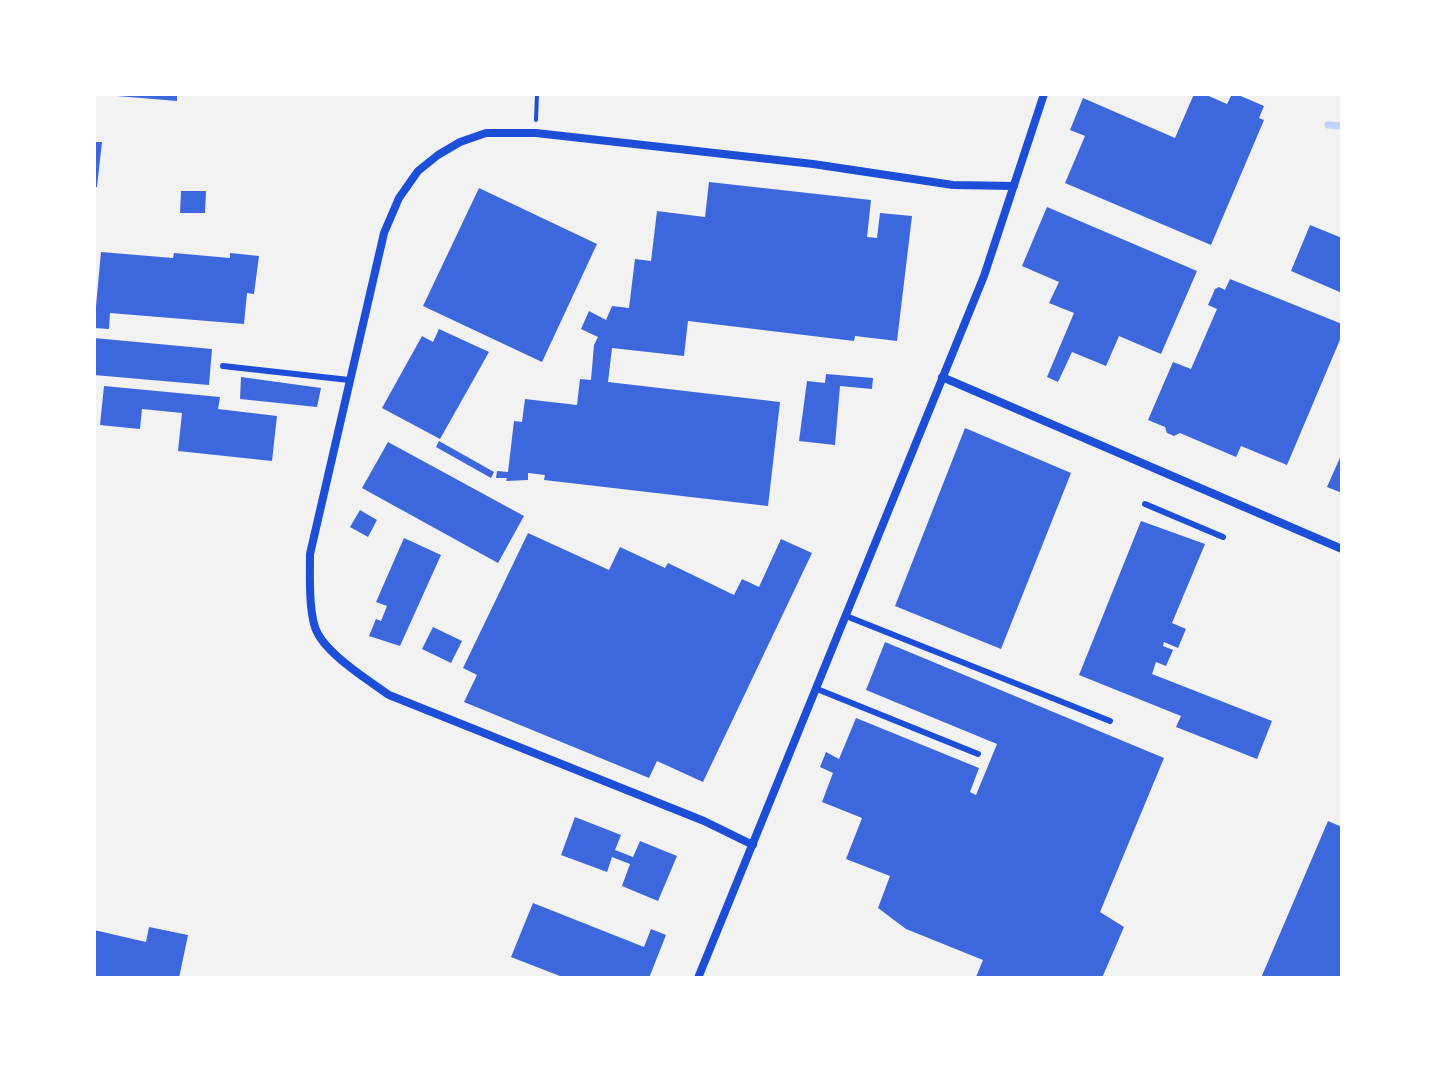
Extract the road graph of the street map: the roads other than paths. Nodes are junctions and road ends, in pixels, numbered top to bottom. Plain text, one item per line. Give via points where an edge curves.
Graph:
1 (1044, 94) edge
2 (1014, 186) junction
3 (223, 366) dead end
4 (942, 377) junction
5 (349, 380) junction
6 (1145, 504) dead end
7 (1223, 537) dead end
8 (1342, 549) edge
9 (846, 616) junction
10 (817, 689) junction
11 (1110, 721) dead end
12 (978, 754) dead end
13 (753, 845) junction
14 (698, 978) edge

1 - 2 street
2 - 4 street
2 - 5 street via 953,185 536,133 486,133 438,155 418,171 399,198 384,233
3 - 5 lane
4 - 8 street
4 - 9 street
5 - 13 street via 310,554 317,634 389,695
6 - 7 lane
9 - 10 street
9 - 11 lane
10 - 12 lane
10 - 13 street
13 - 14 street

